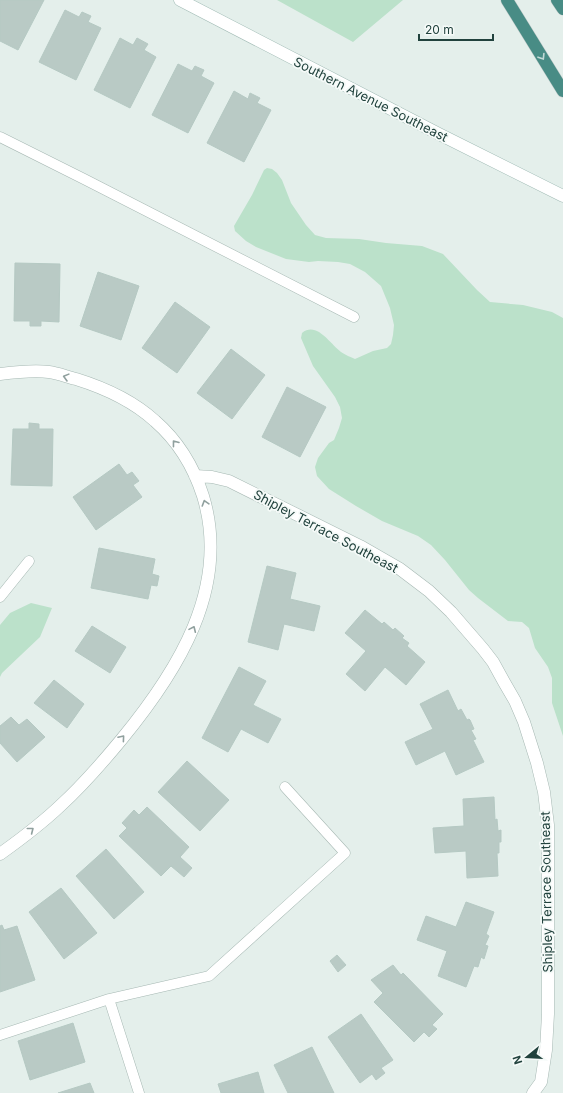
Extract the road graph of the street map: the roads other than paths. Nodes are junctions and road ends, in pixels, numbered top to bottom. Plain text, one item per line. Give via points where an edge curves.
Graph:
1 (180, 0) edge
2 (507, 0) edge
3 (557, 0) edge
4 (563, 10) edge
5 (563, 91) edge
6 (0, 137) edge
7 (563, 196) edge
8 (354, 318) dead end
9 (0, 374) edge
10 (195, 476) junction
11 (29, 561) dead end
12 (0, 597) edge
13 (284, 787) dead end
14 (0, 854) edge
15 (109, 999) junction
16 (0, 1035) edge
17 (139, 1093) edge
18 (533, 1093) edge

1 - 7 street, Southern Avenue Southeast
2 -> 5 highway
3 - 4 highway
6 - 8 lane
10 -> 9 street via 182,452 167,433 150,416 129,401 93,384 48,372
14 -> 10 street via 60,807 104,760 157,692 190,636 206,591 211,547 207,509
10 - 18 street, Shipley Terrace Southeast via 230,481 360,546 400,570 429,591 451,612 486,654 504,682 524,722 538,763 548,825 546,1050 541,1082
11 - 12 lane
13 - 15 lane via 345,853 209,976
15 - 16 lane
15 - 17 lane

